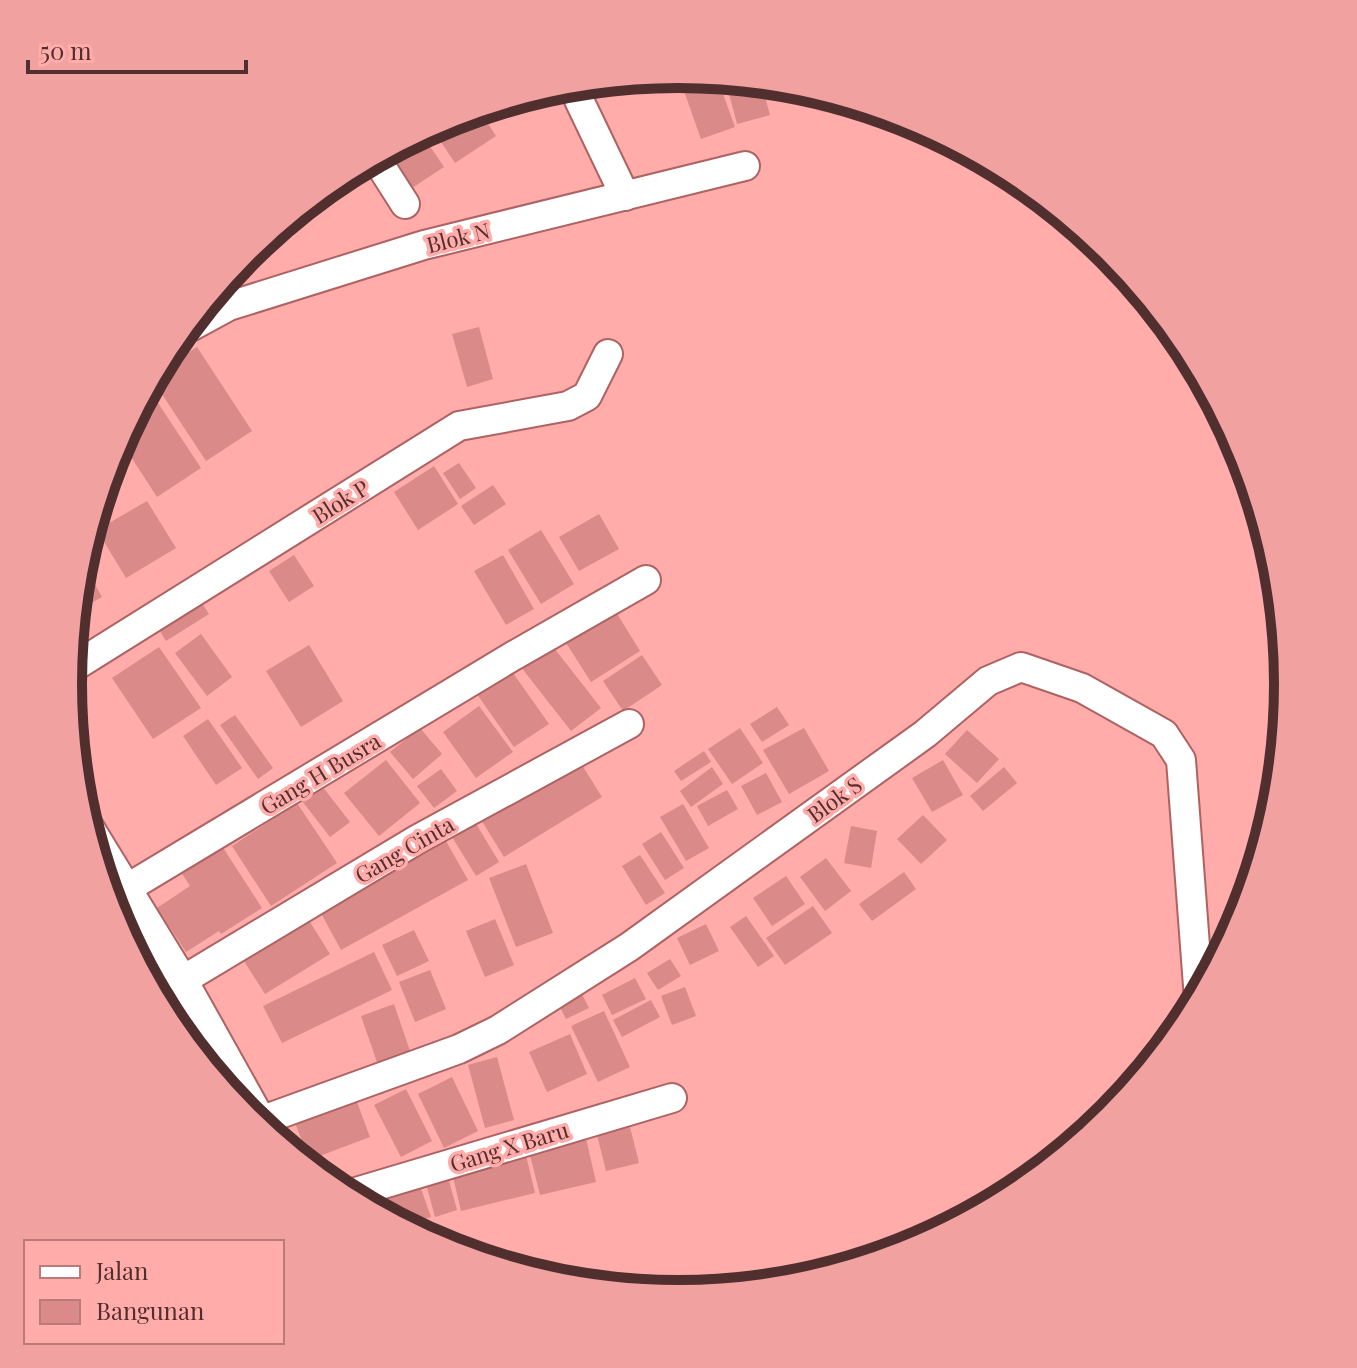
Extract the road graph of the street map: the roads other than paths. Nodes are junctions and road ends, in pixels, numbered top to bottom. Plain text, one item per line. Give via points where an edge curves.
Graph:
1 (578, 96) edge
2 (381, 166) edge
3 (745, 166) dead end
4 (625, 196) junction
5 (405, 204) dead end
6 (208, 317) edge
7 (608, 354) dead end
8 (646, 580) dead end
9 (83, 662) edge
10 (629, 724) dead end
11 (109, 861) edge
12 (126, 889) junction
13 (180, 975) junction
14 (1197, 978) edge
15 (161, 981) edge
16 (250, 1098) edge
17 (672, 1098) dead end
18 (275, 1123) edge
19 (363, 1190) edge

1 - 4 street
2 - 5 street
3 - 4 street, Blok N
4 - 6 street, Blok N via 424,245 229,306
7 - 9 street, Blok P via 587,396 568,406 459,426
8 - 12 street, Gang H Busra
10 - 13 street, Gang Cinta
11 - 12 street
12 - 13 street
13 - 15 street, Gang Cinta
13 - 16 street
14 - 18 street, Blok S via 1181,760 1164,734 1082,688 1021,667 988,681 925,734 629,947 498,1030
17 - 19 street, Gang X Baru

